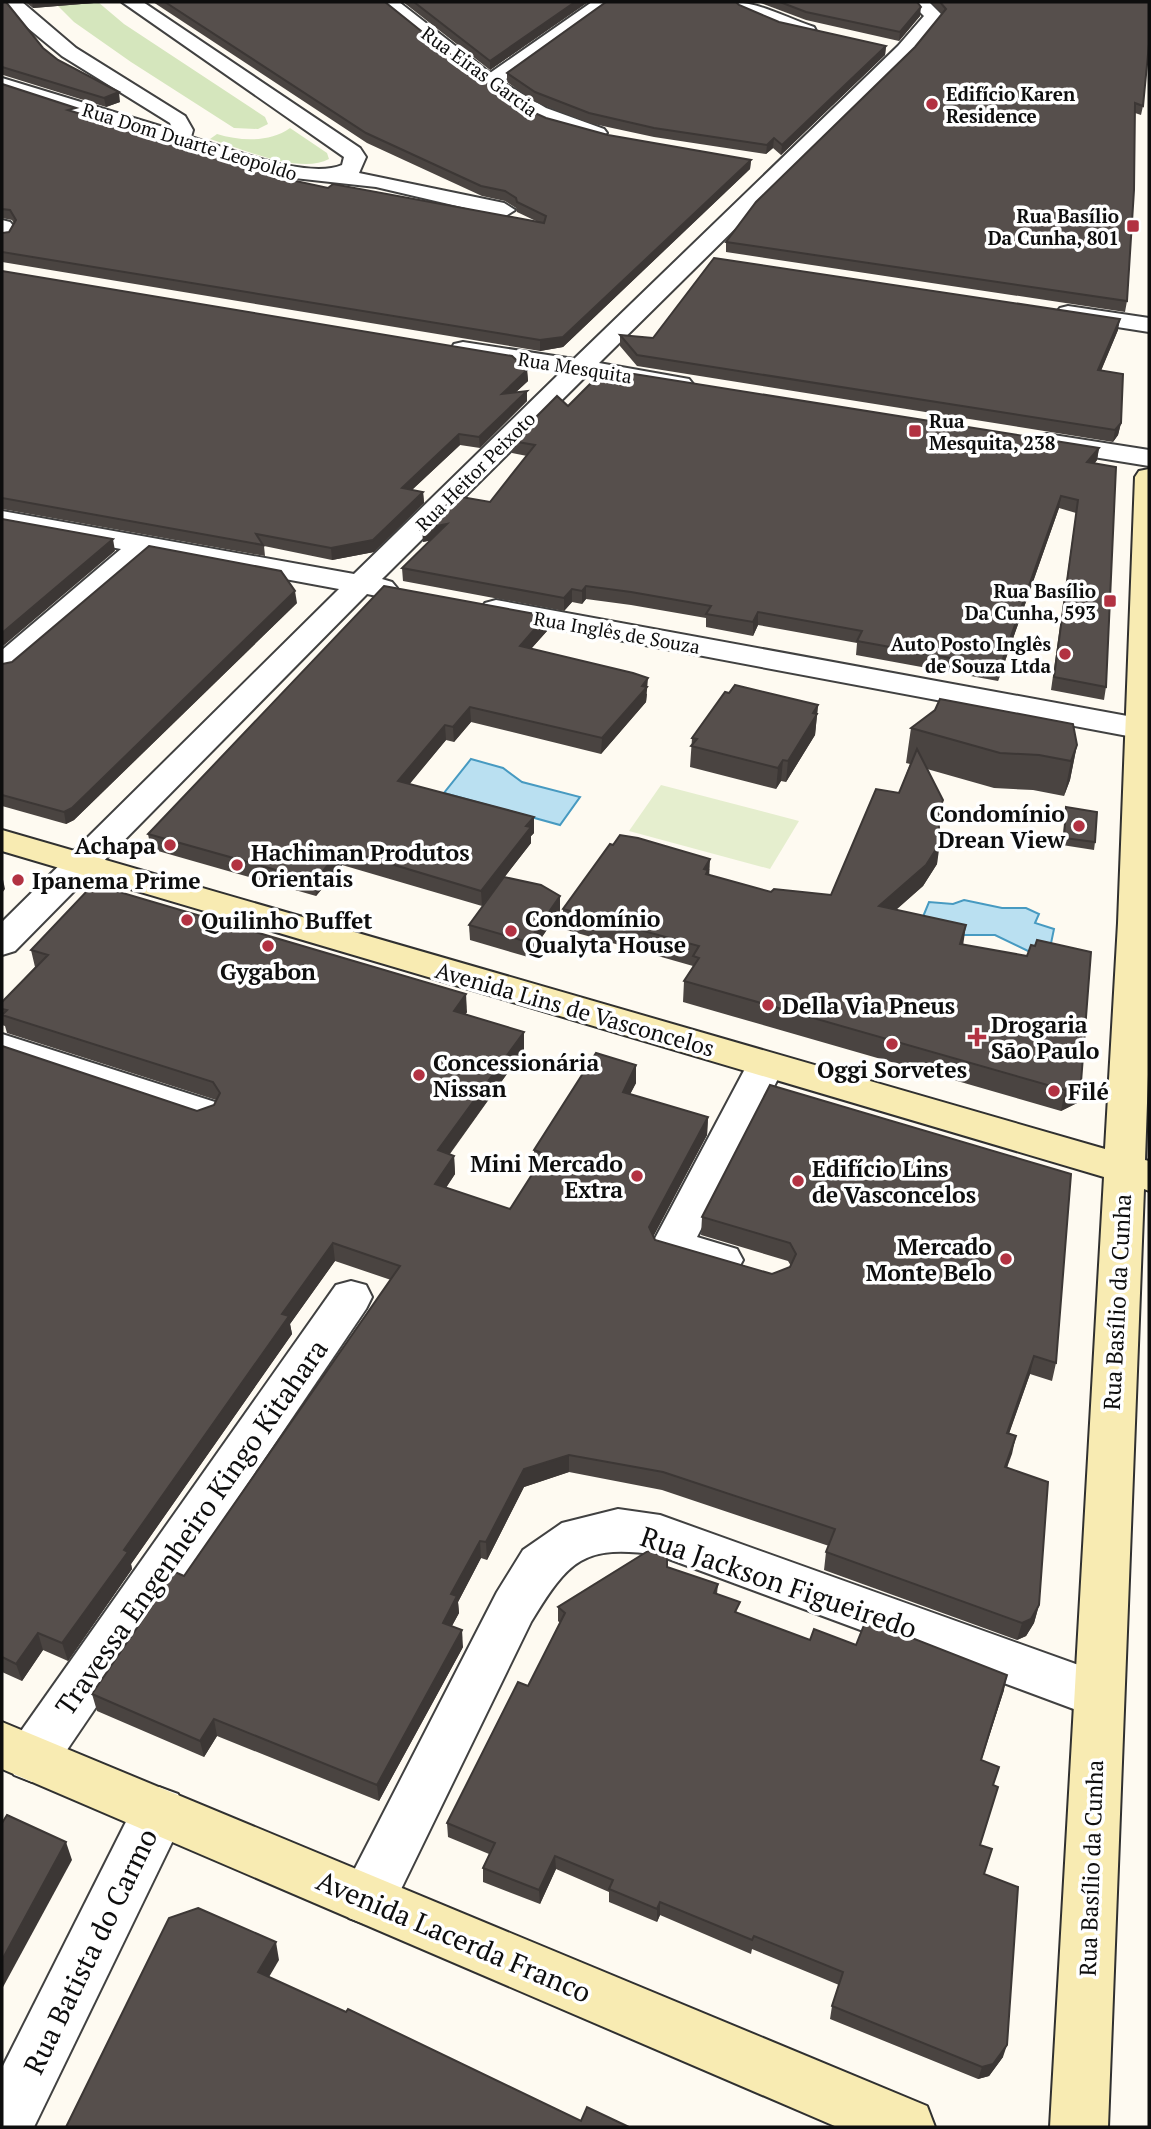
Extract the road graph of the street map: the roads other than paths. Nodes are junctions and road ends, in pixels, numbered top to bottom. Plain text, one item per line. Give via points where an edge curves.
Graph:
1 (12, 2) edge
2 (131, 2) edge
3 (388, 2) edge
4 (604, 2) edge
5 (738, 2) edge
6 (919, 2) edge
7 (32, 25) junction
8 (12, 29) edge
9 (821, 34) edge
10 (882, 46) edge
11 (905, 50) junction
12 (490, 82) junction
13 (2, 83) edge
14 (622, 138) edge
15 (180, 141) junction
16 (758, 162) edge
17 (785, 166) junction
18 (332, 177) junction
19 (503, 210) dead end
20 (696, 257) junction
21 (723, 261) edge
22 (1039, 309) edge
23 (1149, 325) edge
24 (443, 345) edge
25 (578, 368) junction
26 (711, 389) edge
27 (1020, 438) edge
28 (1149, 458) edge
29 (1149, 477) edge
30 (2, 519) edge
31 (145, 544) junction
32 (1148, 583) edge
33 (363, 585) junction
34 (403, 592) edge
35 (471, 605) edge
36 (2, 666) edge
37 (1145, 730) edge
38 (2, 840) edge
39 (80, 863) junction
40 (1143, 924) edge
41 (2, 943) edge
42 (2, 1047) edge
43 (766, 1065) junction
44 (201, 1112) edge
45 (1136, 1172) edge
46 (759, 1270) edge
47 (351, 1297) dead end
48 (1098, 1695) junction
49 (17, 1751) edge
50 (159, 1812) junction
51 (369, 1899) junction
52 (3, 2127) edge
53 (906, 2127) edge
54 (1079, 2127) edge

1 - 7 street
2 - 18 street via 353,152 351,169
3 - 12 street, Rua Eiras Garcia
4 - 12 street
5 - 9 street via 767,18
6 - 11 street, Rua Heitor Peixoto via 934,16
7 - 8 street
7 - 15 street via 178,120 183,130
10 - 11 street
11 - 17 street, Rua Heitor Peixoto
12 - 14 street, Rua Eiras Garcia via 554,121
13 - 15 street, Rua Dom Duarte Leopoldo
15 - 18 street, Rua Dom Duarte Leopoldo via 275,170
16 - 17 street
17 - 20 street, Rua Heitor Peixoto
18 - 19 street, Rua Dom Duarte Leopoldo via 384,182
20 - 21 street
20 - 25 street, Rua Heitor Peixoto
22 - 23 street
24 - 25 street, Rua Mesquita
25 - 26 street, Rua Mesquita
25 - 33 street, Rua Heitor Peixoto
27 - 28 street
29 - 32 street, Rua Basílio da Cunha
30 - 31 street
31 - 33 street
31 - 36 street
32 - 37 street, Rua Basílio da Cunha
33 - 34 street
33 - 39 street, Rua Heitor Peixoto
35 - 37 street, Rua Inglês de Souza
37 - 40 street, Rua Basílio da Cunha
38 - 39 street, Avenida Lins de Vasconcelos
39 - 41 street, Rua Heitor Peixoto
39 - 43 street, Avenida Lins de Vasconcelos
40 - 45 street, Rua Basílio da Cunha
42 - 44 street
43 - 45 street, Avenida Lins de Vasconcelos
43 - 46 street via 673,1246
45 - 48 street, Rua Basílio da Cunha
47 - 49 street, Travessa Engenheiro Kingo Kitahara
48 - 51 street, Rua Jackson Figueiredo via 660,1535 618,1529 579,1537 540,1564 514,1607
48 - 54 street, Rua Basílio da Cunha
49 - 50 street, Avenida Lacerda Franco
50 - 51 street, Avenida Lacerda Franco
50 - 52 street, Rua Batista do Carmo
51 - 53 street, Avenida Lacerda Franco

